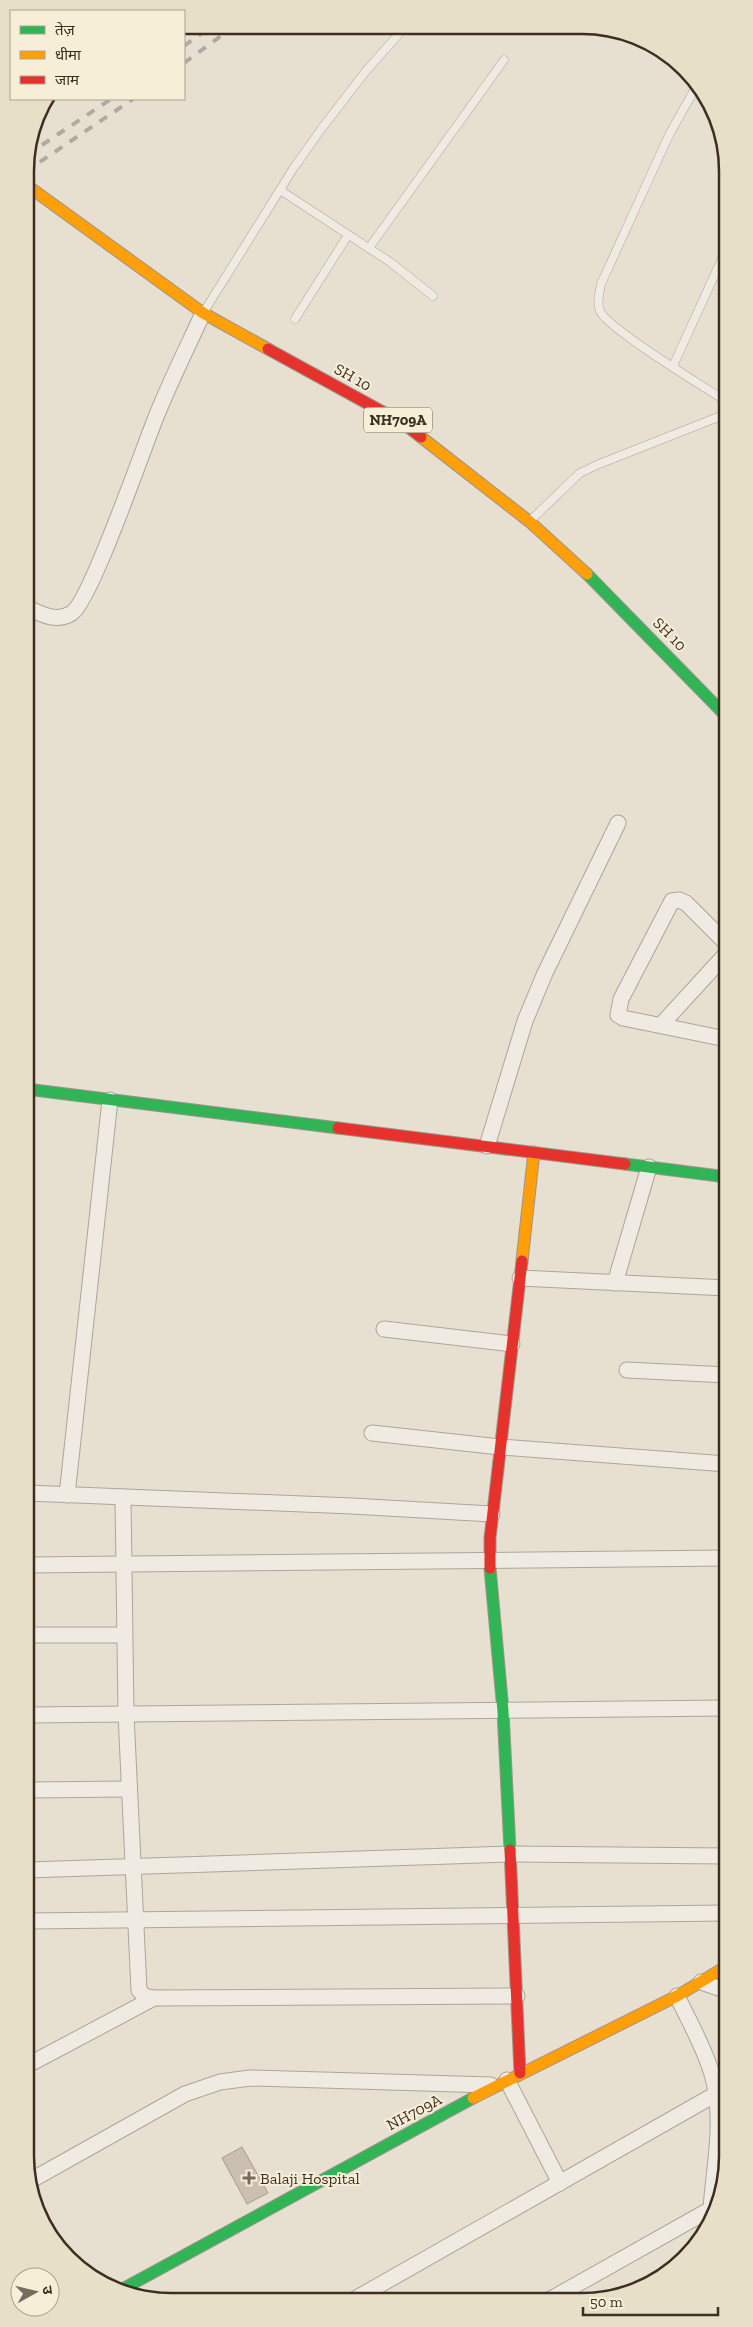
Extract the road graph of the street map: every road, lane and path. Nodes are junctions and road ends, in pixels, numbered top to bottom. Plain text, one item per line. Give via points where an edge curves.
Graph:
1 (398, 34) edge
2 (504, 60) dead end
3 (694, 91) edge
4 (280, 190) junction
5 (34, 191) edge
6 (348, 235) junction
7 (368, 248) junction
8 (719, 265) edge
9 (433, 296) dead end
10 (203, 313) junction
11 (295, 319) dead end
12 (673, 366) junction
13 (719, 396) edge
14 (719, 417) edge
15 (530, 522) junction
16 (34, 610) edge
17 (719, 709) edge
18 (618, 823) dead end
19 (719, 936) edge
20 (719, 962) edge
21 (660, 1025) junction
22 (719, 1038) edge
23 (34, 1090) edge
24 (110, 1100) junction
25 (487, 1146) junction
26 (534, 1152) junction
27 (650, 1167) junction
28 (719, 1176) edge
29 (520, 1278) junction
30 (615, 1283) junction
31 (719, 1288) edge
32 (384, 1329) dead end
33 (512, 1344) junction
34 (627, 1370) dead end
35 (719, 1375) edge
36 (372, 1433) dead end
37 (500, 1447) junction
38 (719, 1463) edge
39 (34, 1493) edge
40 (67, 1495) junction
41 (123, 1497) junction
42 (492, 1514) junction
43 (719, 1558) edge
44 (489, 1560) junction
45 (122, 1564) junction
46 (34, 1565) edge
47 (34, 1635) edge
48 (124, 1635) junction
49 (719, 1708) edge
50 (503, 1711) junction
51 (126, 1714) junction
52 (34, 1715) edge
53 (129, 1789) junction
54 (34, 1790) edge
55 (510, 1854) junction
56 (719, 1856) edge
57 (132, 1867) junction
58 (34, 1870) edge
59 (719, 1912) edge
60 (513, 1916) junction
61 (34, 1921) edge
62 (135, 1921) junction
63 (719, 1971) edge
64 (701, 1982) junction
65 (719, 1988) edge
66 (517, 1996) junction
67 (678, 1996) junction
68 (154, 1998) junction
69 (34, 2062) edge
70 (520, 2073) junction
71 (502, 2083) junction
72 (719, 2089) edge
73 (719, 2097) edge
74 (35, 2178) edge
75 (560, 2183) junction
76 (704, 2219) edge
77 (128, 2286) edge
78 (366, 2293) edge
79 (562, 2293) edge

1 - 4 lane via 322,128
2 - 7 lane
3 - 12 lane via 669,135 601,284 598,302 600,312 618,329
4 - 6 lane
4 - 10 lane
5 - 10 main road, SH 10 / NH709A
6 - 7 lane
6 - 11 lane
7 - 9 lane
8 - 12 lane
10 - 15 main road, SH 10 / NH709A via 403,423
10 - 16 street via 156,416 94,576 79,606 72,613 53,618
12 - 13 lane
14 - 15 lane via 580,473
15 - 17 main road, SH 10 / NH709A via 583,569
18 - 25 street via 525,1021
19 - 21 street via 686,903 672,901 618,1008 618,1015 623,1018
20 - 21 street
21 - 22 street
23 - 24 main road
24 - 25 main road
24 - 40 street
25 - 26 main road
26 - 27 main road
26 - 29 main road
27 - 28 main road
27 - 30 street
29 - 30 street
29 - 33 main road
30 - 31 street
32 - 33 street
33 - 37 main road
34 - 35 street
36 - 37 street
37 - 38 street
37 - 42 main road
39 - 40 street
40 - 41 street
41 - 42 street
41 - 45 street
42 - 44 main road
43 - 44 street
44 - 45 street
44 - 50 main road
45 - 46 street
45 - 48 street
47 - 48 street
48 - 51 street
49 - 50 street
50 - 51 street
50 - 55 main road
51 - 52 street
51 - 53 street
53 - 54 street
53 - 57 street
55 - 56 street
55 - 57 street
55 - 60 main road
57 - 58 street
57 - 62 street
59 - 60 street
60 - 62 street
60 - 66 main road
61 - 62 street
62 - 68 street via 139,1990 144,1996
63 - 64 main road, NH709A
64 - 65 street
64 - 67 main road, NH709A
66 - 68 street
66 - 70 main road
67 - 70 main road, NH709A
67 - 72 street
68 - 69 street
70 - 71 main road, NH709A
71 - 74 street via 250,2078 220,2082 185,2094
71 - 75 street
71 - 77 main road, NH709A
73 - 75 street
75 - 78 street
76 - 79 street

